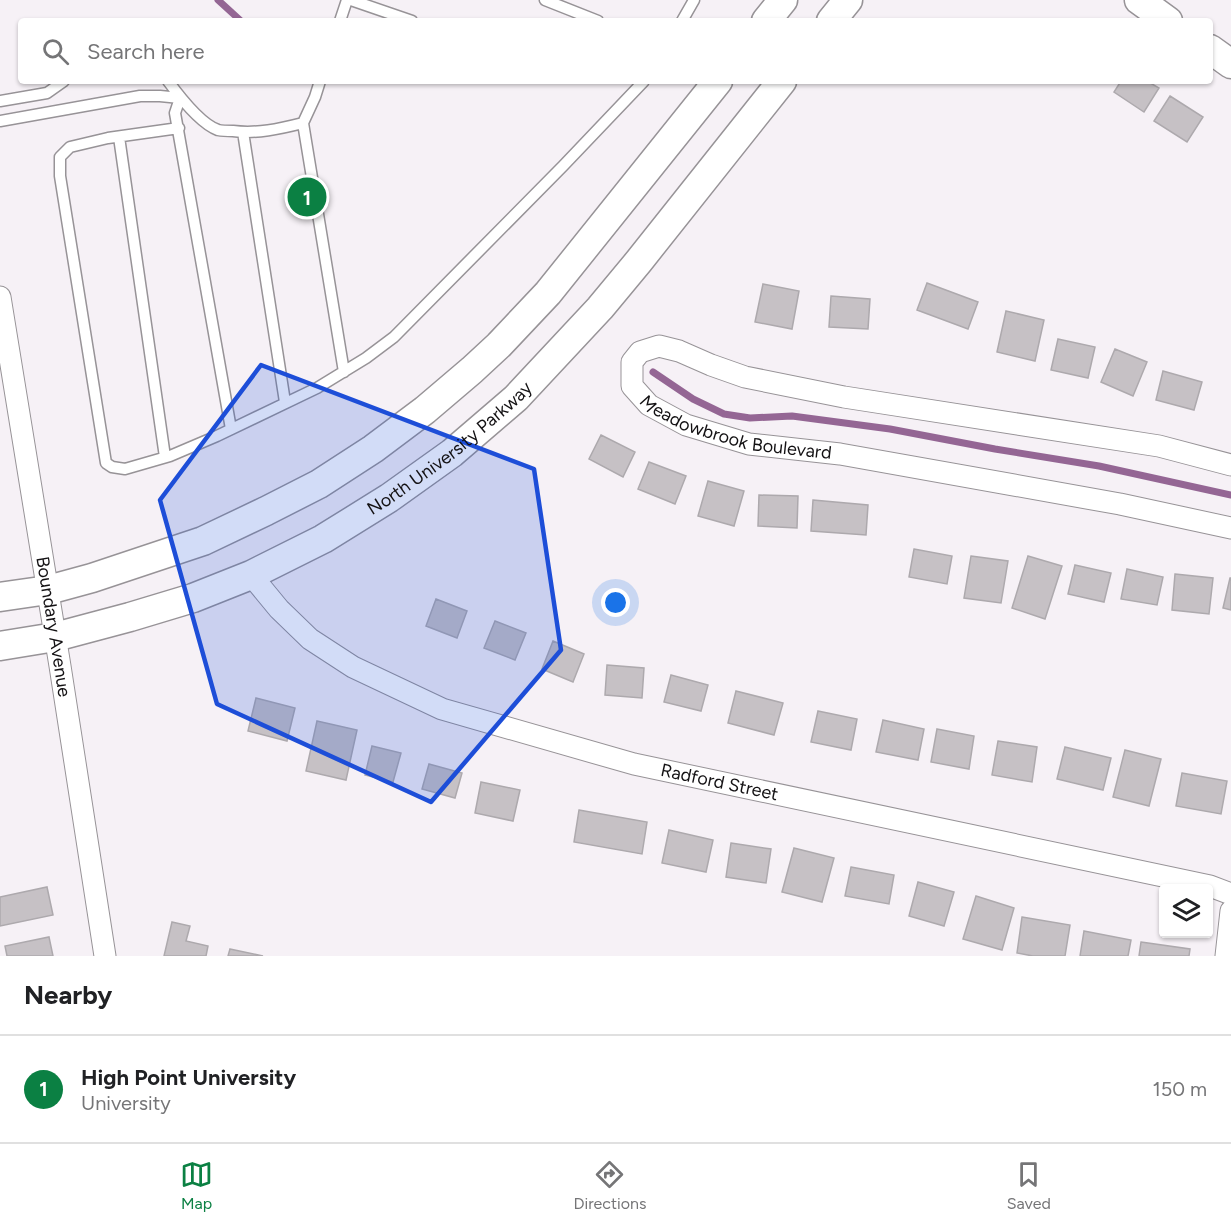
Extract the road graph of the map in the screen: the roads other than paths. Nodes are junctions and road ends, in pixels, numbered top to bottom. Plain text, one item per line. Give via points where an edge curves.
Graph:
1 (349, 0) edge
2 (545, 0) edge
3 (694, 0) edge
4 (783, 0) edge
5 (848, 0) edge
6 (1139, 0) edge
7 (341, 18) edge
8 (403, 18) edge
9 (590, 18) edge
10 (684, 18) edge
11 (768, 18) edge
12 (833, 18) edge
13 (1164, 18) edge
14 (1213, 51) edge
15 (1231, 64) edge
16 (60, 84) edge
17 (170, 84) edge
18 (319, 84) edge
19 (641, 84) edge
20 (716, 84) edge
21 (781, 84) edge
22 (47, 93) junction
23 (180, 98) junction
24 (0, 101) edge
25 (51, 112) junction
26 (0, 121) edge
27 (303, 123) junction
28 (179, 128) junction
29 (243, 132) junction
30 (119, 137) junction
31 (0, 297) edge
32 (344, 372) junction
33 (285, 402) junction
34 (231, 429) junction
35 (165, 457) junction
36 (1231, 465) edge
37 (1231, 528) edge
38 (251, 575) junction
39 (48, 590) junction
40 (0, 597) edge
41 (55, 637) junction
42 (0, 646) edge
43 (1231, 894) edge
44 (1231, 910) edge
45 (105, 956) edge
46 (1226, 956) edge

1 - 7 lane
1 - 8 lane
2 - 9 lane
3 - 10 lane
4 - 11 main road
5 - 12 main road
6 - 13 main road
14 - 15 main road
16 - 22 lane
17 - 23 lane
18 - 27 lane
19 - 32 lane via 394,337
20 - 39 main road via 548,293 499,345 425,410 319,484 266,512 203,540
21 - 38 main road, North University Parkway via 607,301 516,398 452,453 389,498 323,539
22 - 24 lane
22 - 25 lane
23 - 25 lane via 140,96
23 - 28 lane via 175,113
23 - 29 lane via 218,129
25 - 26 lane
27 - 29 lane via 272,131
27 - 32 lane
28 - 30 lane
28 - 34 lane
29 - 33 lane
30 - 35 lane
30 - 35 lane via 70,147 60,157 60,177 106,463 125,469
31 - 39 street, Boundary Avenue
32 - 33 lane
33 - 34 lane
34 - 35 lane
36 - 37 street, Meadowbrook Boulevard via 1159,446 844,398 745,377 659,346 640,352 632,362 632,386 649,405 686,425 749,444 840,454
38 - 41 main road, North University Parkway via 193,598
38 - 43 street, Radford Street via 310,639 353,668 442,709 634,764 1210,886
39 - 40 main road
39 - 41 street, Boundary Avenue
41 - 42 main road, North University Parkway
41 - 45 street, Boundary Avenue
44 - 46 street

